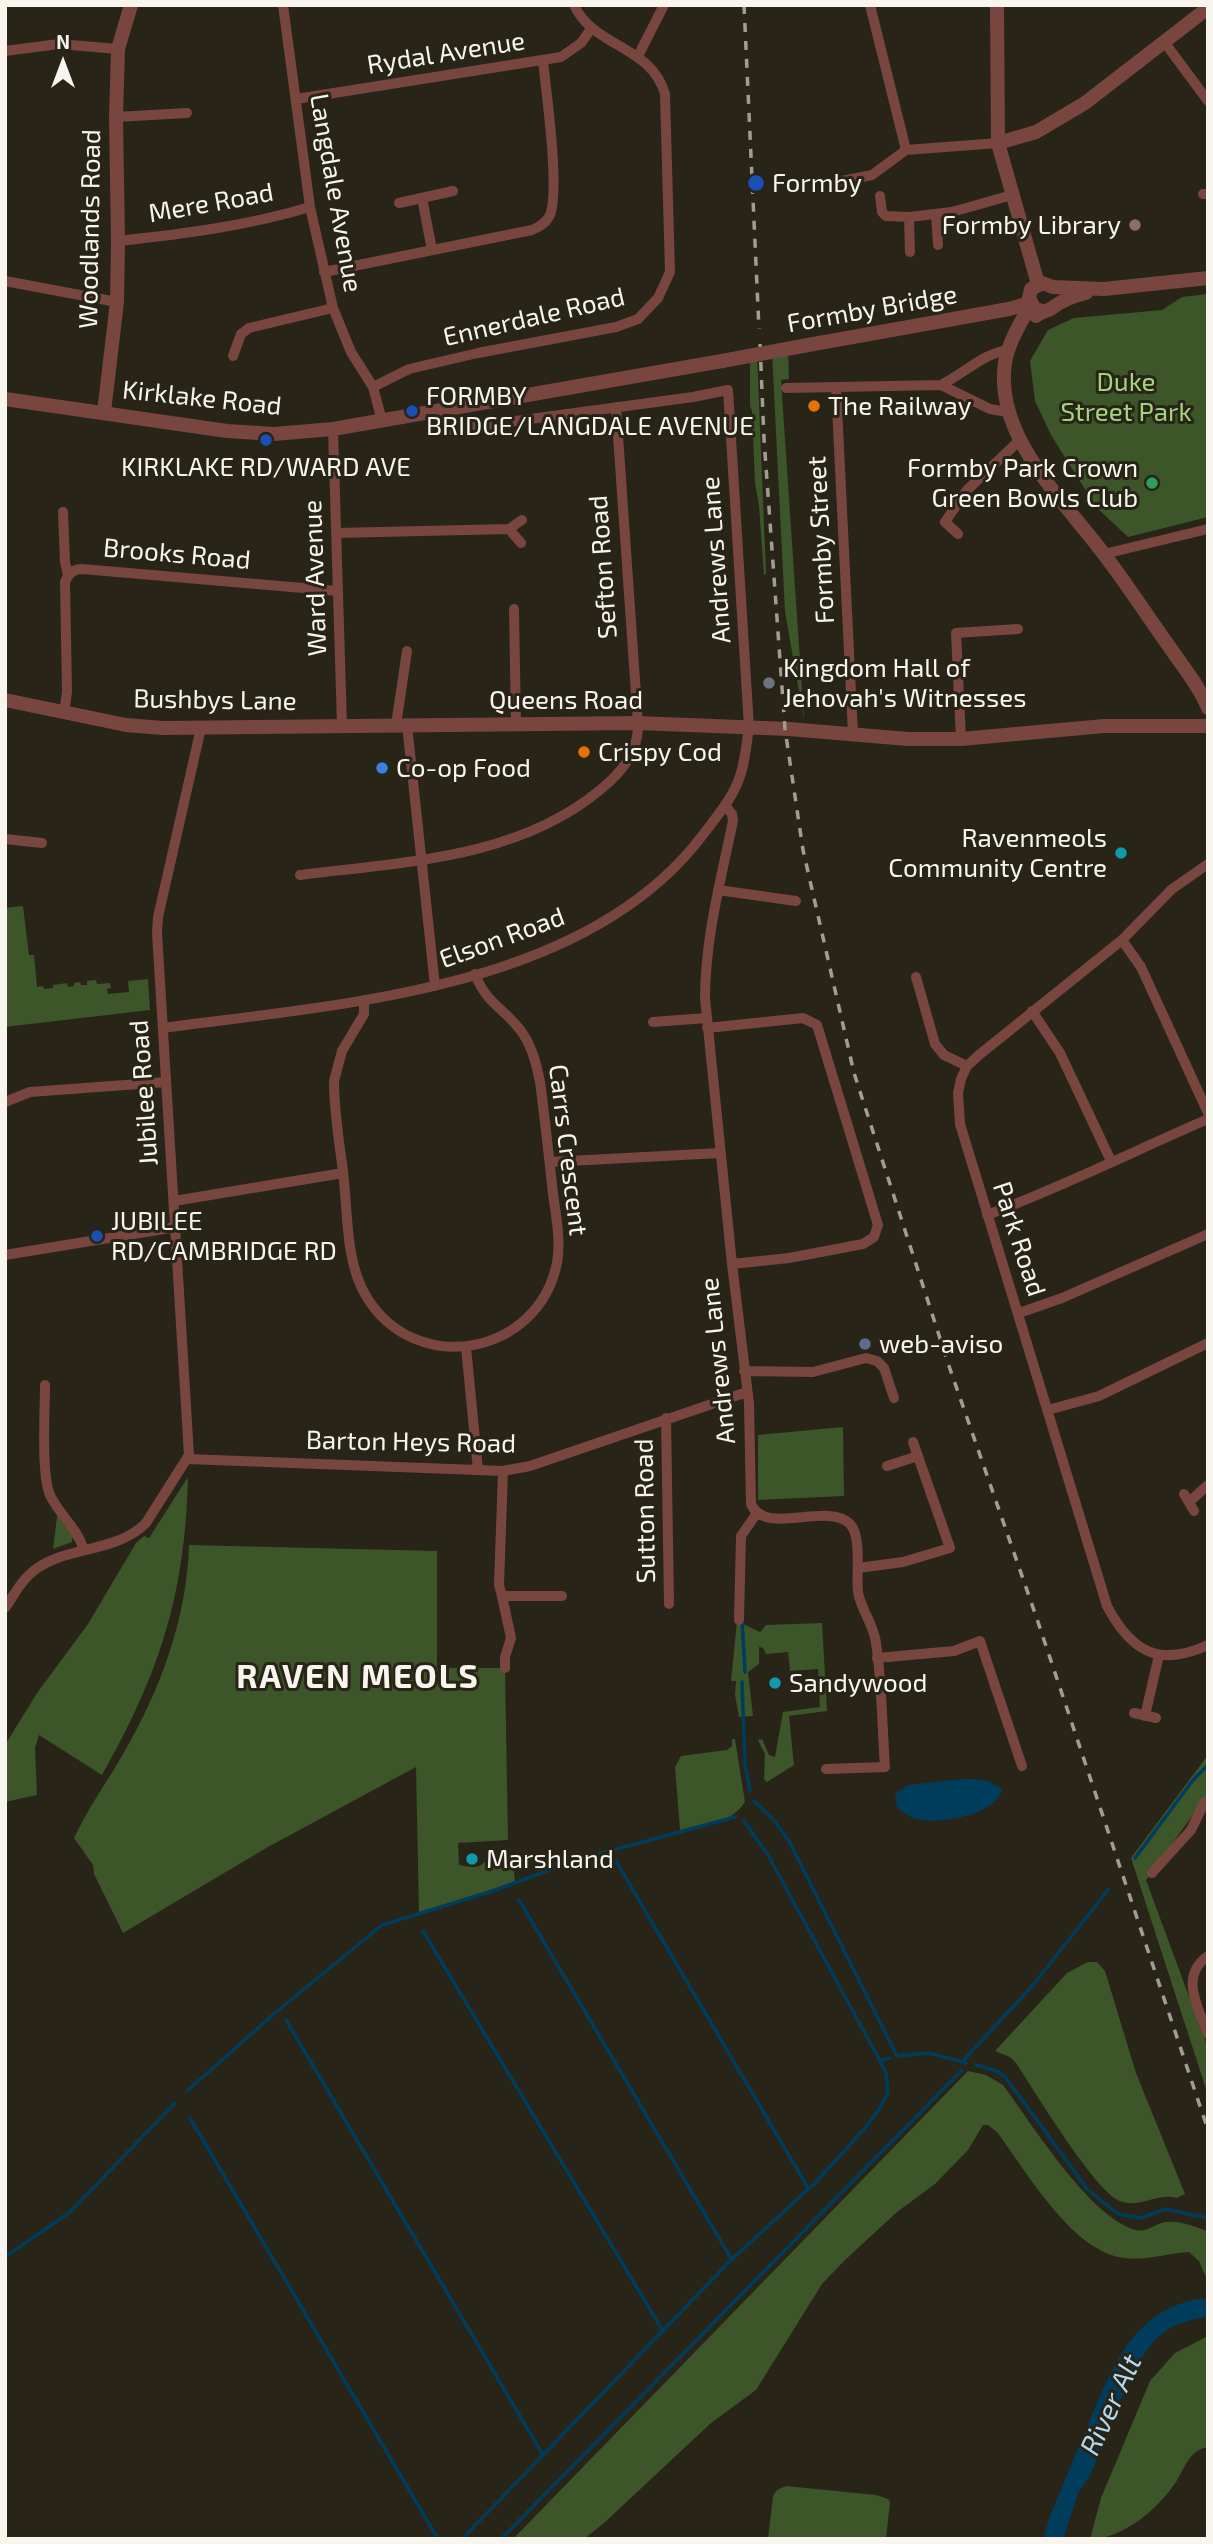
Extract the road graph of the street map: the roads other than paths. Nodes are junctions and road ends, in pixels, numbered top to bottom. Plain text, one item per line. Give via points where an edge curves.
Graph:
1 (131, 5) edge
2 (283, 5) edge
3 (574, 5) edge
4 (664, 5) edge
5 (870, 5) edge
6 (997, 5) edge
7 (1208, 8) edge
8 (591, 29) junction
9 (1165, 43) junction
10 (118, 49) junction
11 (5, 51) edge
12 (638, 56) junction
13 (543, 61) junction
14 (296, 99) junction
15 (1208, 101) edge
16 (187, 113) dead end
17 (116, 117) junction
18 (998, 144) junction
19 (906, 150) junction
20 (842, 181) dead end
21 (453, 191) dead end
22 (1012, 195) junction
23 (880, 196) dead end
24 (422, 198) junction
25 (399, 202) dead end
26 (310, 207) junction
27 (936, 214) junction
28 (909, 216) junction
29 (118, 241) junction
30 (939, 245) dead end
31 (432, 250) junction
32 (910, 252) dead end
33 (324, 272) junction
34 (1208, 278) edge
35 (5, 281) edge
36 (1046, 285) junction
37 (1104, 289) junction
38 (117, 302) junction
39 (1056, 304) junction
40 (1034, 306) junction
41 (333, 308) junction
42 (1008, 350) junction
43 (233, 356) dead end
44 (722, 361) joint
45 (941, 385) junction
46 (373, 387) junction
47 (836, 387) junction
48 (786, 388) dead end
49 (5, 400) edge
50 (616, 407) junction
51 (104, 412) junction
52 (435, 412) junction
53 (1008, 412) junction
54 (383, 421) junction
55 (333, 429) junction
56 (1020, 440) junction
57 (63, 512) dead end
58 (522, 520) dead end
59 (509, 529) junction
60 (1208, 529) edge
61 (336, 533) junction
62 (958, 534) dead end
63 (521, 544) dead end
64 (1104, 554) junction
65 (68, 575) junction
66 (338, 591) junction
67 (514, 609) dead end
68 (1018, 629) dead end
69 (407, 651) dead end
70 (5, 701) edge
71 (1208, 708) edge
72 (64, 713) junction
73 (638, 723) junction
74 (516, 724) junction
75 (342, 725) junction
76 (402, 725) junction
77 (1208, 726) edge
78 (749, 727) junction
79 (201, 728) junction
80 (853, 733) junction
81 (961, 739) junction
82 (725, 805) junction
83 (5, 839) edge
84 (42, 843) dead end
85 (421, 859) junction
86 (1208, 864) edge
87 (300, 874) dead end
88 (718, 890) junction
89 (796, 901) dead end
90 (1122, 940) junction
91 (475, 974) junction
92 (916, 977) dead end
93 (435, 986) junction
94 (364, 1000) junction
95 (1032, 1011) junction
96 (653, 1022) dead end
97 (707, 1023) junction
98 (163, 1028) junction
99 (967, 1066) junction
100 (166, 1082) junction
101 (5, 1102) edge
102 (1208, 1112) edge
103 (1208, 1119) edge
104 (720, 1153) junction
105 (1111, 1161) junction
106 (550, 1162) junction
107 (343, 1173) junction
108 (174, 1201) junction
109 (987, 1215) junction
110 (176, 1227) junction
111 (1208, 1234) edge
112 (5, 1255) edge
113 (732, 1264) junction
114 (1019, 1313) junction
115 (1208, 1343) edge
116 (466, 1347) junction
117 (744, 1371) junction
118 (45, 1385) dead end
119 (747, 1392) junction
120 (894, 1398) dead end
121 (1048, 1410) junction
122 (666, 1418) junction
123 (913, 1442) dead end
124 (918, 1456) junction
125 (188, 1459) junction
126 (887, 1466) dead end
127 (478, 1470) junction
128 (503, 1471) junction
129 (1208, 1485) edge
130 (1189, 1502) dead end
131 (757, 1513) junction
132 (84, 1550) junction
133 (858, 1568) junction
134 (502, 1596) junction
135 (562, 1596) dead end
136 (669, 1604) dead end
137 (5, 1608) edge
138 (739, 1620) dead end
139 (1208, 1646) edge
140 (1158, 1656) junction
141 (877, 1658) junction
142 (505, 1668) dead end
143 (1145, 1716) dead end
144 (1022, 1766) dead end
145 (826, 1769) dead end
146 (1208, 1800) edge
147 (1152, 1874) dead end
148 (1208, 1956) edge
149 (1208, 2034) edge

1 - 10 street, Woodlands Road
2 - 14 street, Langdale Avenue
3 - 8 street, Ennerdale Road
4 - 12 street
5 - 19 street
6 - 18 street
7 - 9 street
8 - 12 street, Ennerdale Road
8 - 13 street, Rydal Avenue via 572,51
9 - 15 street
9 - 18 street via 1085,103 1036,132
10 - 11 street via 59,44
10 - 17 street, Woodlands Road
12 - 46 street, Ennerdale Road via 661,81 665,94 670,272 658,298 638,319 616,327 409,369
13 - 14 street, Rydal Avenue
13 - 31 street via 554,204 550,216 532,230
14 - 26 street, Langdale Avenue
16 - 17 street
17 - 29 street, Woodlands Road
18 - 19 street
18 - 22 street
19 - 20 street via 872,175
21 - 24 street
22 - 27 street
22 - 36 street
23 - 28 street via 886,216
24 - 25 street
24 - 31 street
26 - 29 street, Mere Road via 200,232
26 - 33 street, Langdale Avenue
27 - 28 street
27 - 30 street
28 - 32 street
29 - 38 street, Woodlands Road
31 - 33 street
33 - 41 street, Langdale Avenue
34 - 37 street
35 - 38 street
36 - 37 street
36 - 39 street via 1057,295
36 - 40 street via 1029,294
37 - 39 street
38 - 51 street, Woodlands Road
39 - 40 street via 1050,310
40 - 42 street
40 - 44 street, Formby Bridge, bridge
41 - 43 street via 249,328 241,334
41 - 46 street, Langdale Avenue via 351,352
42 - 45 street via 983,357
42 - 53 street via 1004,379
44 - 52 street, Kirklake Road
45 - 47 street
45 - 53 street via 990,409
46 - 54 street, Langdale Avenue
47 - 48 street
47 - 80 street, Formby Street
49 - 51 street, Kirklake Road
50 - 52 street via 449,430
50 - 73 street, Sefton Road
50 - 78 street, Andrews Lane via 728,390
51 - 55 street, Kirklake Road via 227,431
52 - 54 street, Kirklake Road
53 - 56 street
54 - 55 street, Kirklake Road
55 - 61 street, Ward Avenue
56 - 62 street via 967,490 944,522
56 - 64 street
57 - 65 street
58 - 59 street
59 - 61 street
59 - 63 street
60 - 64 street
61 - 66 street, Ward Avenue
64 - 71 street
65 - 66 street, Brooks Road via 82,569
65 - 72 street, Brooks Road
66 - 75 street, Ward Avenue
67 - 74 street
68 - 81 street via 956,633
69 - 76 street
70 - 72 street, Bushbys Lane
72 - 79 street, Bushbys Lane via 126,725
73 - 74 street, Queens Road
73 - 78 street, Queens Road
73 - 85 street, Sefton Road via 637,744 630,757 608,784 576,808 510,840
74 - 76 street, Queens Road
75 - 76 street, Queens Road
75 - 79 street, Bushbys Lane
76 - 85 street
77 - 81 street, Queens Road via 1104,726
78 - 80 street, Queens Road
78 - 82 street, Elson Road via 743,766
79 - 98 street, Jubilee Road via 158,917
80 - 81 street, Queens Road
82 - 88 street, Andrews Lane via 733,821
82 - 91 street, Elson Road via 688,854 634,903 582,933
83 - 84 street
85 - 87 street, Sefton Road
85 - 93 street
86 - 90 street via 1172,889
88 - 89 street
88 - 97 street, Andrews Lane via 705,973
90 - 95 street
90 - 102 street via 1141,967
91 - 93 street, Elson Road
91 - 106 street, Carrs Crescent via 488,999 517,1025 535,1059
92 - 99 street via 935,1044 944,1055
93 - 94 street, Elson Road
94 - 98 street, Elson Road
94 - 107 street via 364,1014 342,1051 334,1081
95 - 99 street
95 - 105 street via 1060,1053
96 - 97 street
97 - 104 street, Andrews Lane
97 - 113 street via 803,1018 817,1026 878,1225 874,1237 863,1244
98 - 100 street, Jubilee Road
99 - 109 street, Park Road via 958,1093 960,1124
100 - 101 street via 30,1092
100 - 108 street, Jubilee Road
103 - 105 street
104 - 106 street
104 - 113 street, Andrews Lane
105 - 109 street
106 - 116 street, Carrs Crescent via 558,1239 551,1281 539,1304 514,1329
107 - 108 street
107 - 116 street via 353,1263 371,1304 390,1324 413,1338 439,1346
108 - 110 street, Jubilee Road
109 - 114 street, Park Road
110 - 112 street
110 - 125 street, Jubilee Road
111 - 114 street
113 - 117 street, Andrews Lane
114 - 121 street, Park Road
115 - 121 street via 1099,1396
116 - 127 street
117 - 119 street, Andrews Lane
117 - 120 street via 813,1372 866,1358 884,1368
118 - 132 street via 47,1488
119 - 122 street, Barton Heys Road
119 - 131 street, Andrews Lane via 751,1504
121 - 140 street, Park Road via 1107,1606 1132,1642
122 - 128 street, Barton Heys Road via 530,1466
122 - 136 street, Sutton Road
123 - 124 street
124 - 126 street
124 - 133 street via 950,1548 903,1562
125 - 127 street, Barton Heys Road
125 - 132 street via 139,1531 121,1541
127 - 128 street, Barton Heys Road
128 - 134 street
129 - 130 street
131 - 133 street via 770,1518 843,1518 856,1533
131 - 138 street via 741,1536
132 - 137 street via 34,1570
133 - 141 street via 860,1602 873,1632
134 - 135 street
134 - 142 street via 512,1638
139 - 140 street via 1192,1653
140 - 143 street
141 - 144 street via 954,1651 980,1641
141 - 145 street via 885,1767
146 - 147 street via 1184,1840
148 - 149 street via 1196,1966 1192,1983

